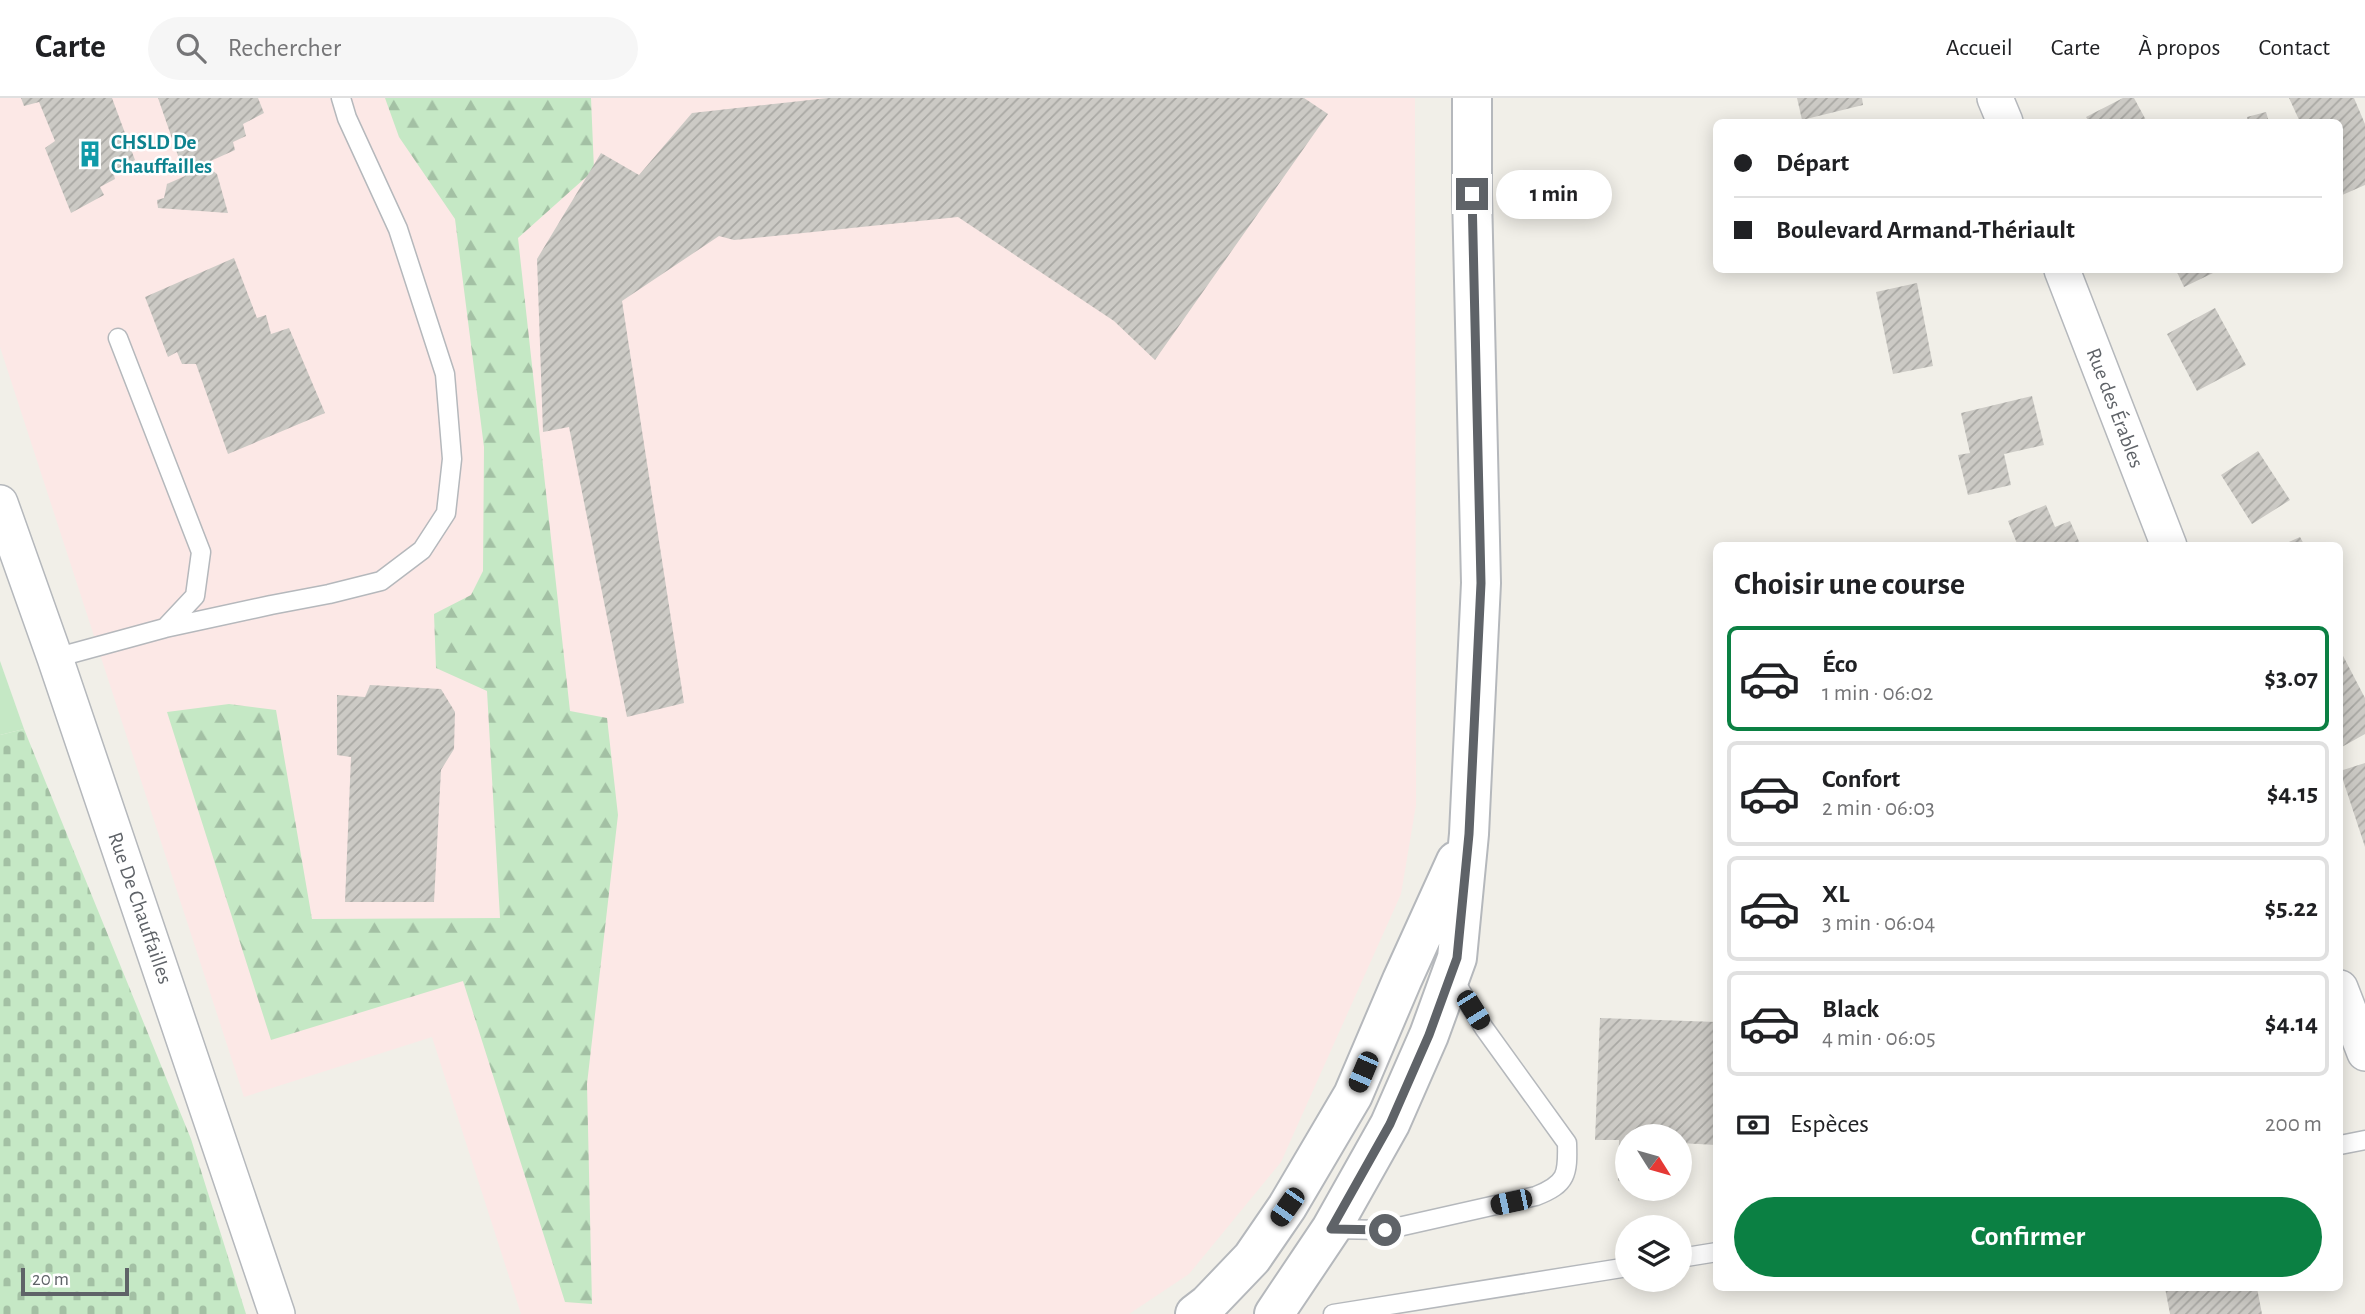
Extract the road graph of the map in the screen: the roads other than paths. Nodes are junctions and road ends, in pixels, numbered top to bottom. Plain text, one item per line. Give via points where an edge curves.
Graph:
1 (341, 98) edge
2 (1472, 98) edge
3 (1996, 98) edge
4 (2004, 119) edge
5 (2063, 273) edge
6 (118, 338) dead end
7 (0, 503) edge
8 (2167, 542) edge
9 (165, 628) junction
10 (55, 658) junction
11 (1469, 834) junction
12 (1451, 975) junction
13 (2343, 996) edge
14 (2365, 1053) edge
15 (2365, 1140) edge
16 (2343, 1144) edge
17 (1331, 1229) junction
18 (1713, 1253) edge
19 (1692, 1256) edge
20 (1615, 1269) edge
21 (277, 1314) edge
22 (1195, 1314) edge
23 (1274, 1314) edge
24 (1333, 1314) edge

1 - 9 lane via 398,229 445,373 452,459 446,513 422,550 381,581
2 - 11 street via 1481,583
3 - 4 street
5 - 8 street, Rue des Érables
6 - 9 lane via 201,552 195,596
7 - 10 street, Rue De Chauffailles
9 - 10 lane
10 - 21 street, Rue De Chauffailles
11 - 12 street via 1457,958
11 - 22 street via 1353,1095 1252,1258
12 - 17 street via 1390,1124
12 - 17 lane via 1567,1143 1564,1176 1556,1189 1524,1199 1385,1230
13 - 14 street
15 - 16 lane
17 - 23 street
18 - 19 lane
20 - 24 lane

